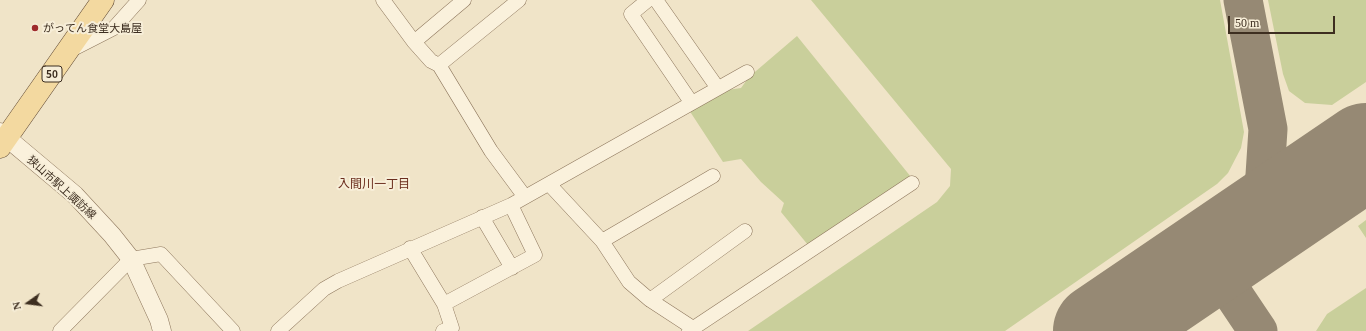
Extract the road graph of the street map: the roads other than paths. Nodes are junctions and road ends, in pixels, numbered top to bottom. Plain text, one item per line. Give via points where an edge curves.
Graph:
1 (103, 0) edge
2 (139, 0) edge
3 (464, 0) edge
4 (519, 0) edge
5 (648, 0) edge
6 (656, 0) edge
7 (390, 2) edge
8 (414, 42) junction
9 (67, 52) junction
10 (439, 65) junction
11 (746, 72) dead end
12 (717, 87) junction
13 (691, 102) junction
14 (2, 139) edge
15 (713, 176) dead end
16 (912, 183) dead end
17 (549, 184) junction
18 (525, 197) junction
19 (511, 205) junction
20 (482, 217) junction
21 (745, 231) dead end
22 (602, 241) junction
23 (410, 248) junction
24 (131, 259) junction
25 (512, 268) junction
26 (650, 300) junction
27 (444, 304) junction
28 (691, 330) edge
29 (60, 331) edge
30 (162, 331) edge
31 (233, 331) edge
32 (278, 331) edge
33 (443, 331) edge

1 - 9 main road, 50
2 - 9 street via 114,28
3 - 8 street
4 - 10 street
5 - 13 street via 631,14
6 - 12 street
7 - 8 street
8 - 10 street via 431,61
9 - 14 main road, 50
10 - 18 street via 491,150
11 - 12 street
12 - 13 street
13 - 17 street
14 - 24 street, 狭山市駅上諏訪線 via 75,195
15 - 22 street
16 - 28 street
17 - 18 street
17 - 22 street
18 - 19 street
19 - 20 street
19 - 25 street via 535,255
20 - 23 street
20 - 25 street
21 - 26 street
22 - 26 street via 629,282
23 - 27 street
23 - 32 street via 324,289
24 - 29 street
24 - 30 street, 狭山市駅上諏訪線
24 - 31 street via 161,254
25 - 27 street
26 - 28 street
27 - 33 street via 452,328

